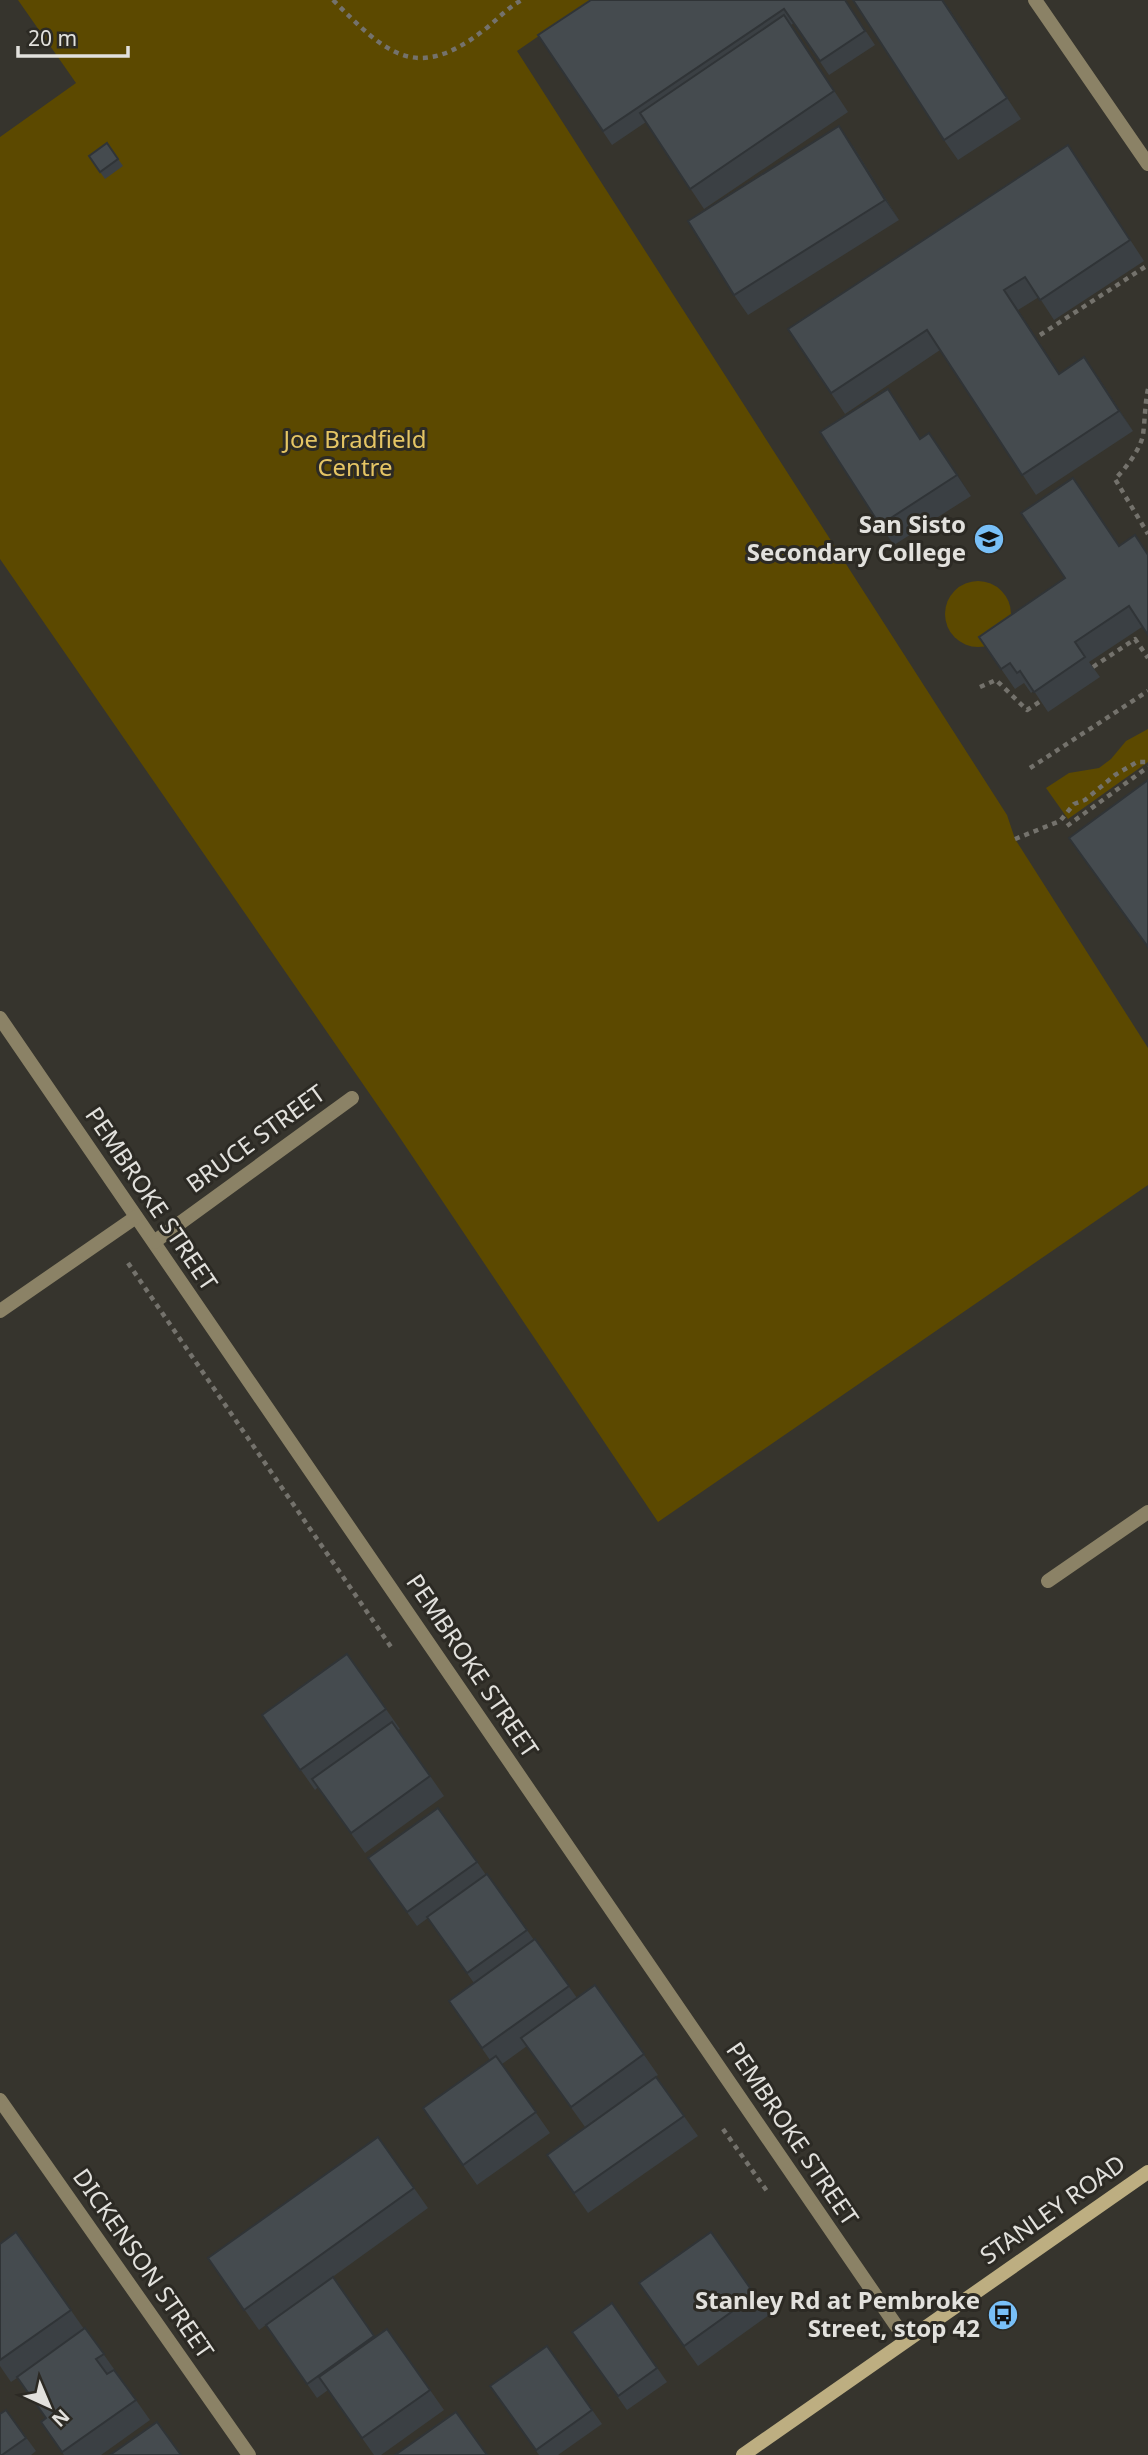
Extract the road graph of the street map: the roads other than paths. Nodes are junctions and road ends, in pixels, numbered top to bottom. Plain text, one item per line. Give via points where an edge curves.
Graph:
1 (1035, 0) edge
2 (1148, 164) edge
3 (0, 1018) edge
4 (352, 1098) dead end
5 (136, 1217) junction
6 (154, 1242) junction
7 (0, 1311) edge
8 (1148, 1511) edge
9 (1048, 1581) dead end
10 (0, 2100) edge
11 (1148, 2172) edge
12 (906, 2340) junction
13 (249, 2455) edge
14 (743, 2455) edge

1 - 2 street
3 - 5 street, PEMBROKE STREET
4 - 6 street, BRUCE STREET
5 - 6 street, PEMBROKE STREET
5 - 7 street
6 - 12 street, PEMBROKE STREET
8 - 9 street
10 - 13 street, DICKENSON STREET
11 - 12 main road, STANLEY ROAD
12 - 14 main road, STANLEY ROAD

